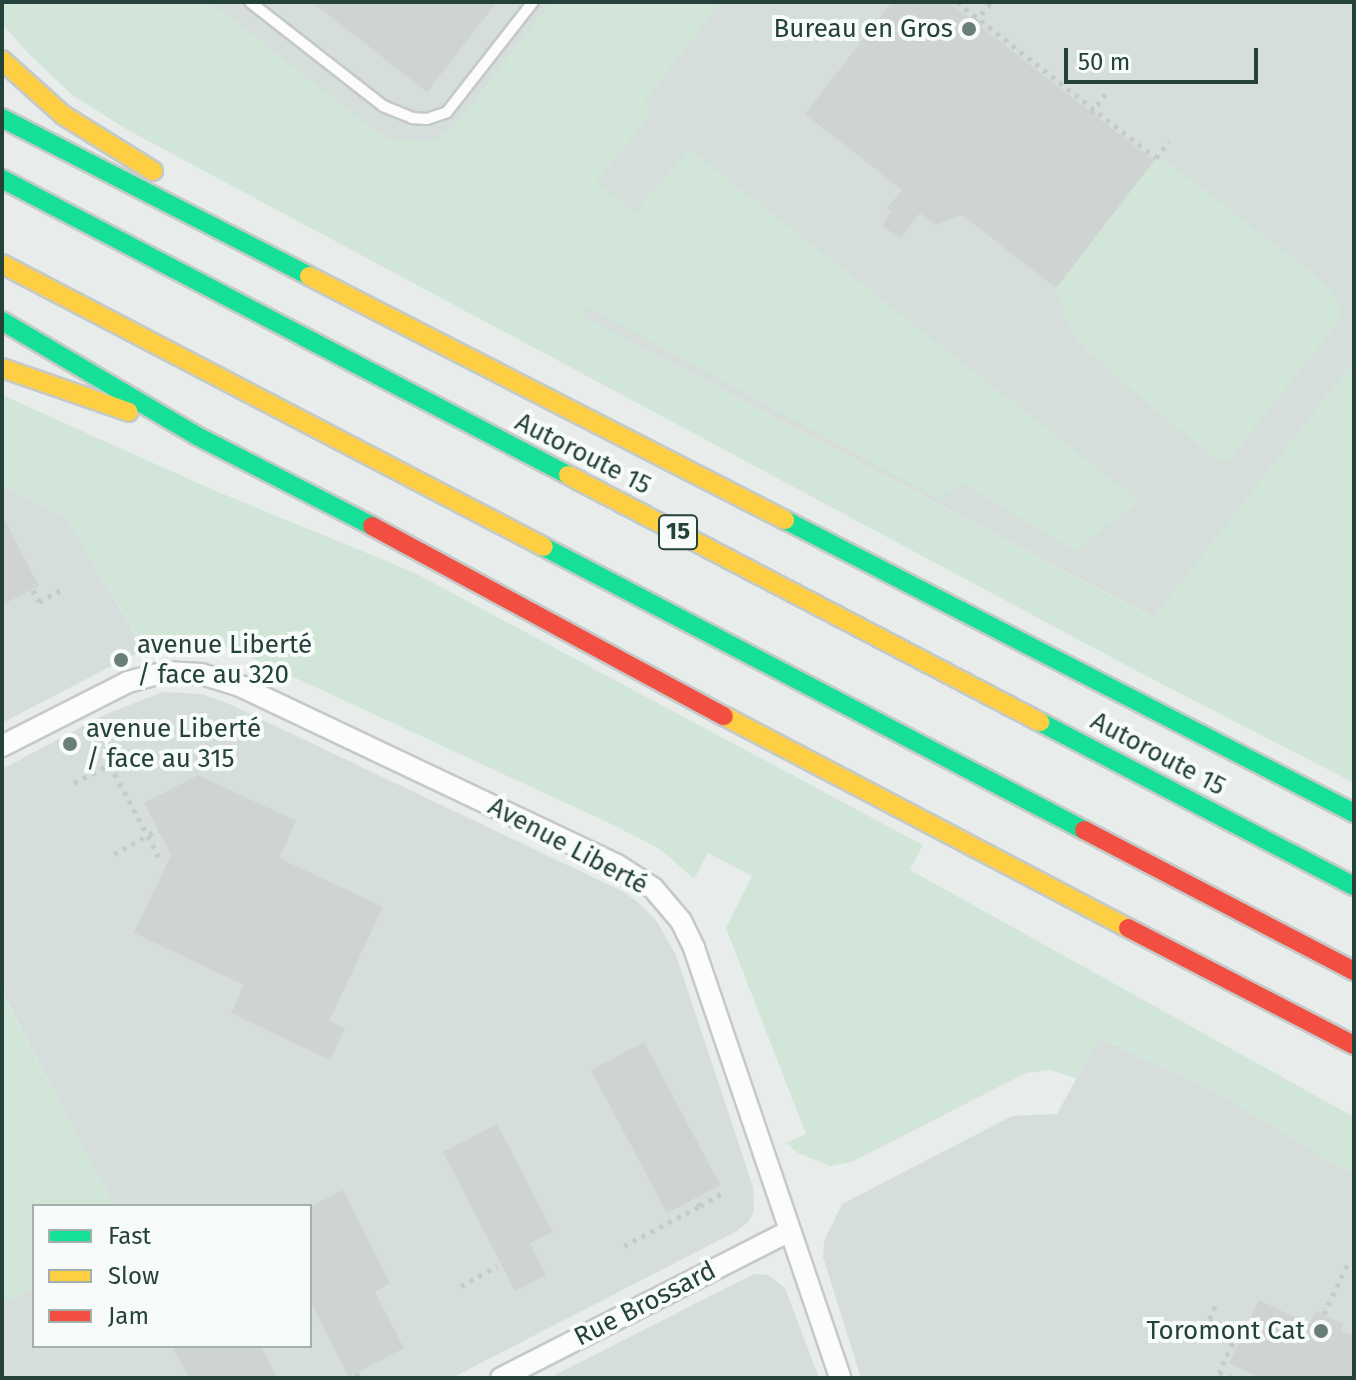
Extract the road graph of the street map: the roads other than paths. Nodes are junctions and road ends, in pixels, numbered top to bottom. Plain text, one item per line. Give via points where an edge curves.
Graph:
1 (250, 2) edge
2 (533, 2) edge
3 (2, 60) edge
4 (2, 118) edge
5 (2, 179) edge
6 (168, 179) dead end
7 (209, 203) dead end
8 (2, 264) edge
9 (2, 321) edge
10 (2, 368) edge
11 (588, 420) junction
12 (197, 436) junction
13 (2, 746) edge
14 (1354, 813) edge
15 (1354, 886) edge
16 (1354, 971) edge
17 (1354, 1045) edge
18 (789, 1231) junction
19 (501, 1378) edge
20 (840, 1378) edge

1 - 2 lane via 383,106 427,119 447,112
3 - 6 highway via 74,123
4 - 11 highway
5 - 15 highway, Autoroute 15 / 15
7 - 11 highway
8 - 16 highway
9 - 12 highway
10 - 12 highway
11 - 14 highway
12 - 17 highway
13 - 18 street, Avenue Liberté via 128,682 165,672 201,674 240,686 635,876 668,903 694,948
18 - 19 street, Rue Brossard
18 - 20 street, Avenue Liberté

